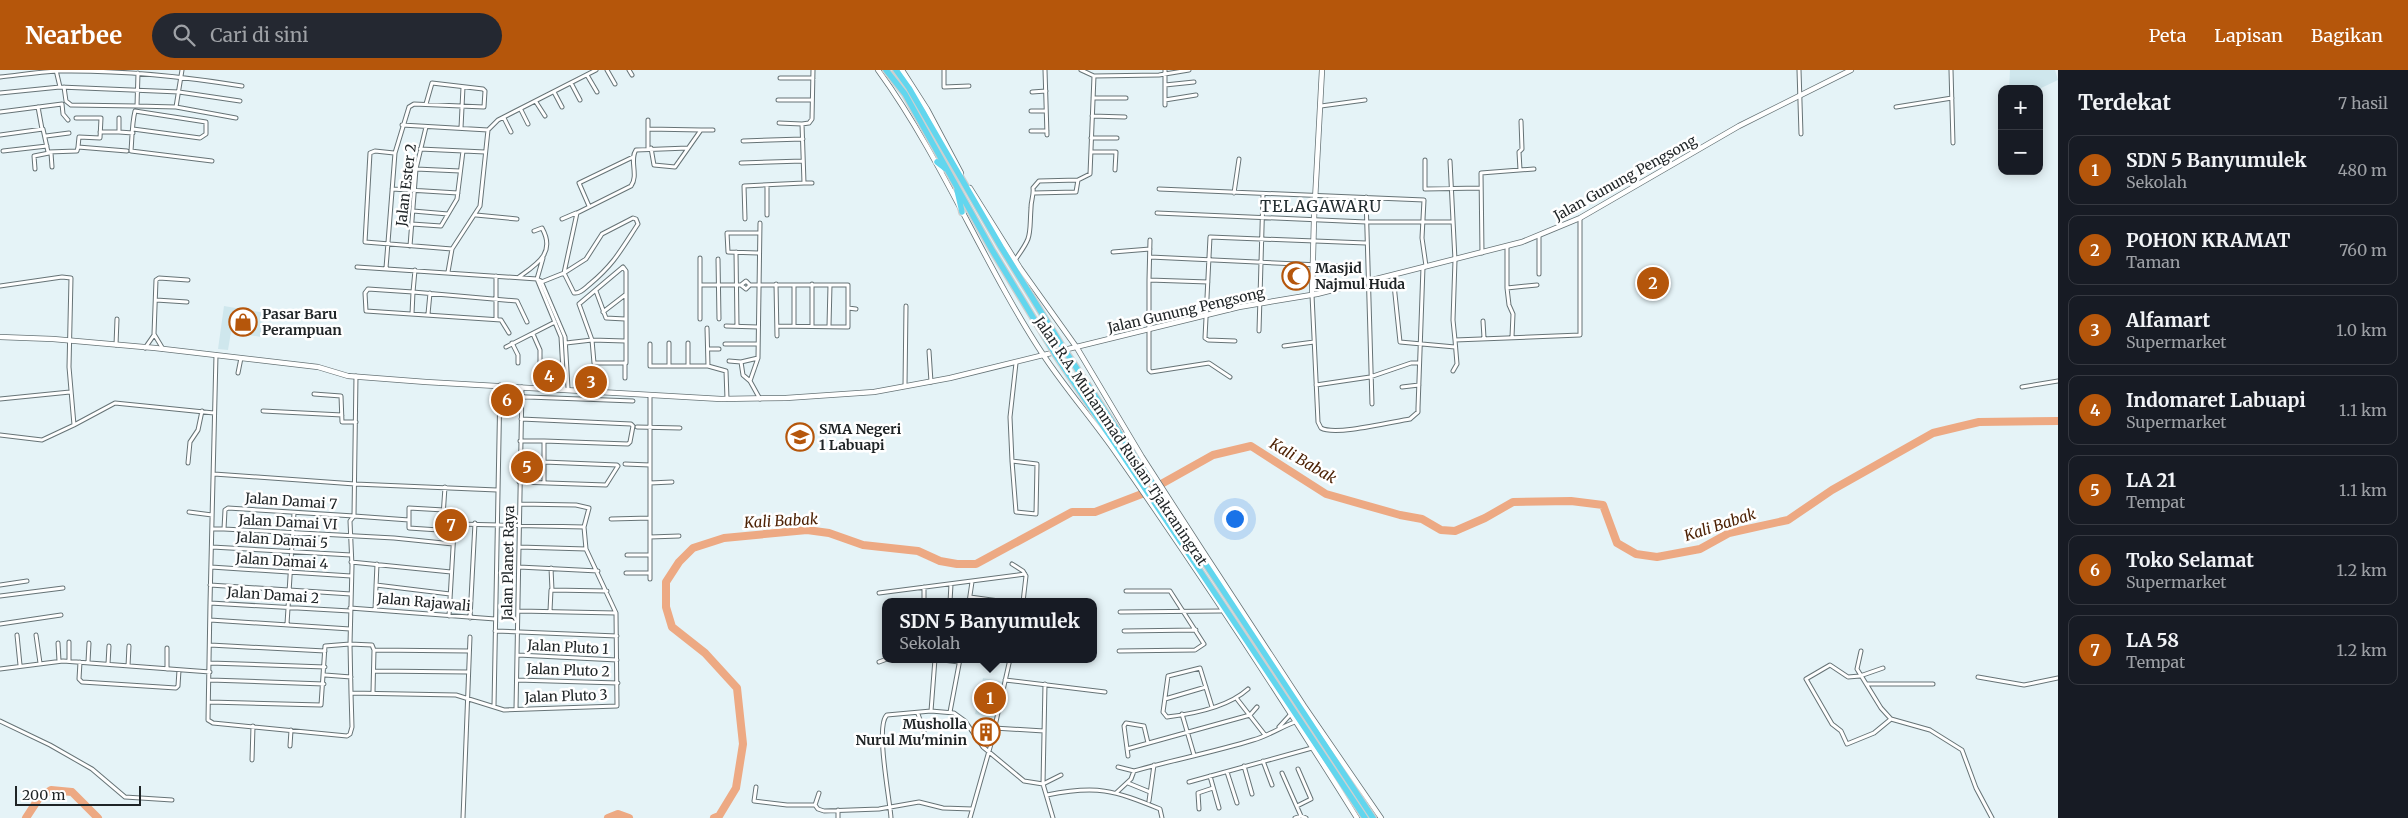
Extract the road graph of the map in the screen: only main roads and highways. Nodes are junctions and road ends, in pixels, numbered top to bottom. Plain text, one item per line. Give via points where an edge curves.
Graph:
1 (886, 70) edge
2 (896, 70) edge
3 (946, 146) road end
4 (950, 160) junction
5 (936, 162) road end
6 (948, 170) junction
7 (962, 178) junction
8 (956, 185) junction
9 (971, 190) road end
10 (962, 212) road end
11 (1304, 706) road end
12 (1306, 717) junction
13 (1295, 722) road end
14 (1302, 726) junction
15 (1314, 728) junction
16 (1308, 733) junction
17 (1326, 738) road end
18 (1312, 747) road end
19 (1364, 818) edge
20 (1373, 818) edge

1 - 6 highway, Jalan R.A. Muhammad Ruslan Tjakraningrat via 905,94
2 - 4 highway, Jalan R.A. Muhammad Ruslan Tjakraningrat
3 - 4 highway
4 - 7 highway, Jalan R.A. Muhammad Ruslan Tjakraningrat
5 - 6 highway
6 - 8 highway, Jalan R.A. Muhammad Ruslan Tjakraningrat
7 - 9 highway
7 - 12 highway, Jalan R.A. Muhammad Ruslan Tjakraningrat via 1064,349 1197,545
8 - 10 highway
8 - 14 highway, Jalan R.A. Muhammad Ruslan Tjakraningrat, bridge via 1055,354
11 - 12 highway
12 - 15 highway, Jalan R.A. Muhammad Ruslan Tjakraningrat
13 - 14 highway
14 - 16 highway, Jalan R.A. Muhammad Ruslan Tjakraningrat
15 - 17 highway
15 - 20 highway, Jalan R.A. Muhammad Ruslan Tjakraningrat
16 - 18 highway
16 - 19 highway, Jalan R.A. Muhammad Ruslan Tjakraningrat

